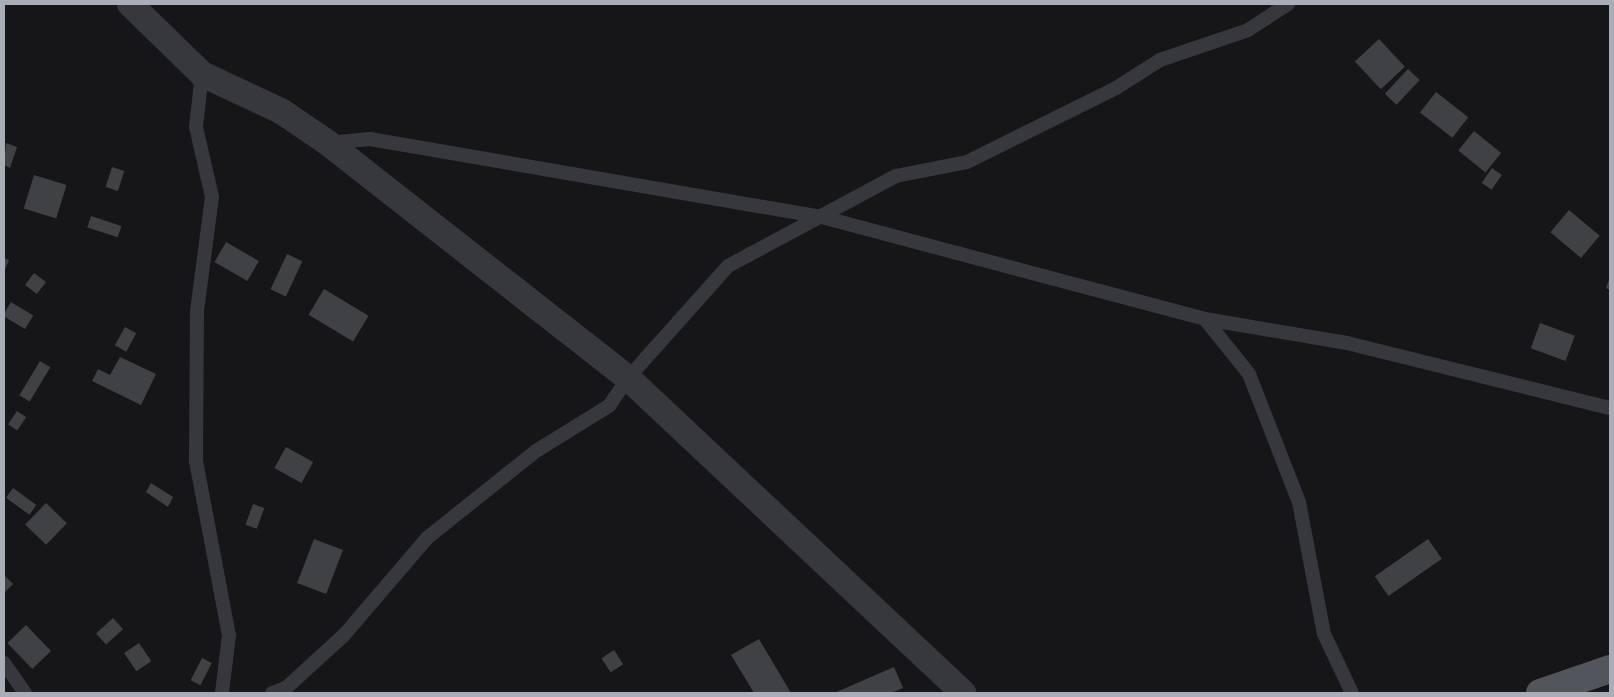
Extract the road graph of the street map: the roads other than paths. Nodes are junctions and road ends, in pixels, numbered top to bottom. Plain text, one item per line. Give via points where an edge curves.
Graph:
1 (130, 4) edge
2 (1288, 4) edge
3 (202, 74) junction
4 (328, 143) junction
5 (818, 216) junction
6 (1206, 319) junction
7 (628, 378) junction
8 (1610, 408) edge
9 (4, 664) edge
10 (1610, 669) edge
11 (25, 693) edge
12 (222, 693) edge
13 (272, 693) edge
14 (963, 693) edge
15 (1352, 693) edge
16 (1540, 693) edge

1 - 3 street
2 - 5 lane via 1268,20 1248,30 1160,60 1116,88 967,162 896,176
3 - 4 street via 281,112
3 - 12 lane via 196,127 212,197 197,311 196,460 228,635
4 - 5 lane via 370,140
4 - 7 street
5 - 6 lane
5 - 7 lane via 728,266
6 - 8 lane via 1347,343
6 - 15 lane via 1249,374 1278,447 1299,502 1324,634
7 - 13 lane via 609,406 536,451 427,538 344,635 286,688
7 - 14 street
9 - 11 lane
10 - 16 main road

